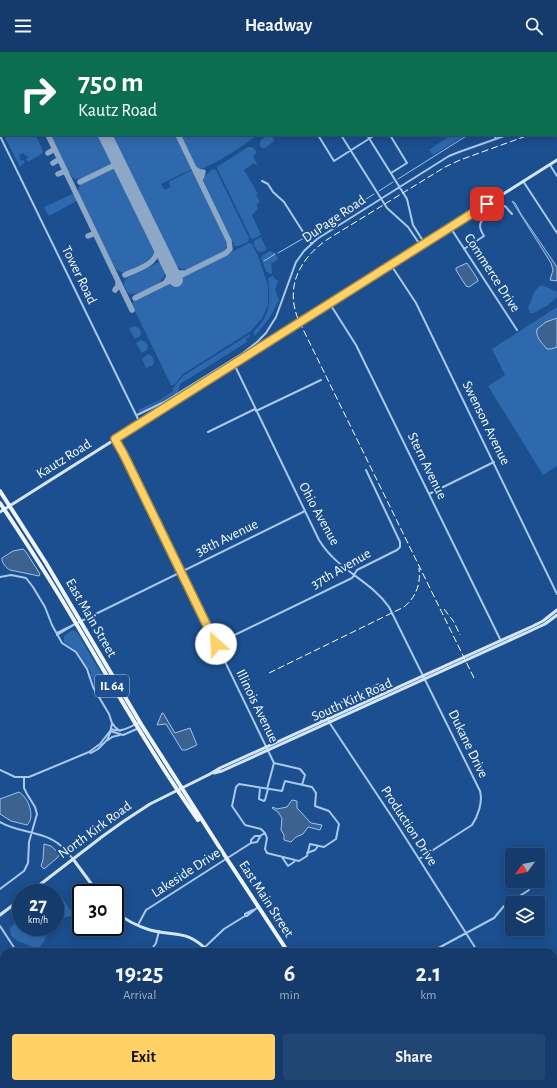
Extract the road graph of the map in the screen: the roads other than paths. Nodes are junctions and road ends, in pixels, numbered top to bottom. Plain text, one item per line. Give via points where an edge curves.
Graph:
1 (0, 136) edge
2 (319, 136) edge
3 (342, 136) edge
4 (368, 136) edge
5 (374, 136) edge
6 (391, 136) edge
7 (494, 136) edge
8 (504, 136) edge
9 (370, 139) junction
10 (496, 139) junction
11 (351, 150) junction
12 (557, 160) edge
13 (550, 165) junction
14 (391, 173) junction
15 (557, 176) edge
16 (262, 181) dead end
17 (523, 181) junction
18 (400, 187) junction
19 (381, 199) junction
20 (512, 214) dead end
21 (450, 227) junction
22 (557, 227) edge
23 (554, 229) junction
24 (557, 233) edge
25 (312, 243) junction
26 (425, 244) junction
27 (421, 246) junction
28 (464, 249) junction
29 (391, 265) junction
30 (330, 304) junction
31 (517, 330) dead end
32 (233, 364) junction
33 (321, 380) dead end
34 (256, 410) junction
35 (136, 415) junction
36 (140, 423) junction
37 (208, 432) dead end
38 (115, 439) junction
39 (494, 462) junction
40 (366, 470) dead end
41 (0, 491) edge
42 (429, 494) junction
43 (0, 503) edge
44 (9, 506) junction
45 (4, 510) junction
46 (305, 511) junction
47 (0, 512) edge
48 (180, 572) junction
49 (354, 575) junction
50 (0, 577) edge
51 (557, 594) edge
52 (557, 610) edge
53 (557, 615) edge
54 (80, 621) junction
55 (74, 625) junction
56 (57, 634) junction
57 (501, 642) junction
58 (216, 644) junction
59 (424, 677) junction
60 (379, 684) dead end
61 (327, 709) junction
62 (328, 719) junction
63 (112, 722) junction
64 (321, 722) junction
65 (329, 722) junction
66 (139, 725) junction
67 (110, 730) junction
68 (120, 731) junction
69 (120, 735) junction
70 (107, 740) junction
71 (267, 749) junction
72 (89, 752) junction
73 (274, 763) junction
74 (0, 770) edge
75 (24, 778) junction
76 (302, 785) junction
77 (260, 788) junction
78 (179, 789) junction
79 (268, 789) junction
80 (0, 822) edge
81 (32, 832) junction
82 (265, 833) junction
83 (260, 836) junction
84 (251, 843) junction
85 (318, 846) junction
86 (308, 853) junction
87 (282, 857) junction
88 (73, 859) junction
89 (227, 859) junction
90 (419, 859) junction
91 (295, 860) junction
92 (41, 884) edge
93 (91, 884) edge
94 (0, 889) edge
95 (529, 890) dead end
96 (12, 906) edge
97 (258, 908) junction
98 (0, 916) edge
99 (124, 918) edge
100 (0, 926) edge
101 (138, 926) junction
102 (159, 932) junction
103 (465, 934) junction
104 (204, 947) joint
105 (14, 948) edge
106 (153, 948) edge
107 (285, 948) edge
108 (439, 948) edge
109 (475, 948) edge

1 - 35 street, Tower Road
2 - 11 street via 334,161
3 - 11 street
4 - 9 street
5 - 9 street
6 - 14 street via 408,162
7 - 10 street
8 - 10 street, DuPage Road
9 - 11 street
9 - 14 street
10 - 18 street, DuPage Road via 454,154
11 - 19 street
12 - 13 main road, Kautz Road
13 - 15 street
13 - 17 main road, Kautz Road
14 - 18 street
16 - 25 street via 284,202 304,235
17 - 21 main road, Kautz Road
17 - 23 street
18 - 19 street, DuPage Road
18 - 26 street via 408,203 413,225
19 - 25 street, DuPage Road
19 - 27 street via 391,213 408,227
20 - 28 street via 502,206 486,216 480,226 484,236
21 - 26 main road, Kautz Road
21 - 28 street, Commerce Drive
22 - 23 street
23 - 24 street
25 - 35 street, DuPage Road via 296,262 276,317 257,342 164,402
26 - 27 main road, Kautz Road
27 - 29 main road, Kautz Road
28 - 31 street, Commerce Drive
29 - 30 main road, Kautz Road
29 - 39 street, Swenson Avenue via 416,303
30 - 32 main road, Kautz Road
30 - 42 street, Stern Avenue via 356,345
32 - 34 street, Ohio Avenue
32 - 36 main road, Kautz Road
33 - 34 street
34 - 37 street
34 - 46 street, Ohio Avenue
35 - 36 street, Tower Road
36 - 38 main road, Kautz Road
38 - 44 main road, Kautz Road
38 - 48 street, Illinois Avenue
39 - 42 street
39 - 51 street, Swenson Avenue
40 - 49 street, 37th Avenue via 400,542 400,547 357,570
41 - 44 main road, East Main Street / IL 64
42 - 57 street, Stern Avenue
43 - 45 main road, East Main Street / IL 64
44 - 45 main road, Kautz Road
44 - 54 main road, East Main Street / IL 64
45 - 47 main road, Kautz Road
45 - 55 main road, East Main Street / IL 64 via 59,595
46 - 48 street, 38th Avenue
46 - 49 street, Ohio Avenue via 325,549 336,562
48 - 54 street, 38th Avenue
48 - 58 street, Illinois Avenue
49 - 58 street, 37th Avenue
49 - 59 street, Ohio Avenue via 389,607
50 - 56 street via 11,575 26,578 45,608
52 - 57 main road via 543,621
53 - 57 main road via 540,626
54 - 55 street, 38th Avenue
54 - 66 main road, East Main Street / IL 64
55 - 56 street, 38th Avenue
55 - 66 main road, East Main Street / IL 64
56 - 63 street via 66,646 79,656
57 - 59 main road, South Kirk Road
58 - 71 street, Illinois Avenue
59 - 62 main road, South Kirk Road
59 - 65 main road, South Kirk Road
59 - 90 street, Dukane Drive via 480,791 480,803 477,817 469,828
60 - 61 street
61 - 62 street, Production Drive
61 - 64 street via 322,713
62 - 64 main road, South Kirk Road
62 - 65 street, Production Drive
63 - 67 street
63 - 68 street
64 - 71 main road, South Kirk Road
65 - 71 main road, South Kirk Road
65 - 90 street, Production Drive
66 - 68 street
66 - 69 street via 127,734
66 - 78 main road, East Main Street / IL 64
67 - 68 street
67 - 69 street
67 - 70 street
67 - 72 street via 100,744
69 - 70 street
70 - 72 street via 98,749
71 - 73 street, Illinois Avenue
71 - 78 main road, South Kirk Road
72 - 75 street
73 - 76 street via 300,768 305,775
73 - 79 street, Illinois Avenue
74 - 75 street via 14,777
75 - 81 street via 26,794 37,814
76 - 79 street via 285,782 282,791
76 - 85 street via 314,789 315,806 329,811 339,824 336,839 324,847
77 - 79 street
77 - 79 street via 259,799 264,801
77 - 82 street via 237,785 232,804 244,825
78 - 88 main road, North Kirk Road via 124,820
78 - 89 main road, East Main Street / IL 64
80 - 81 street via 12,828
81 - 88 street via 57,843
81 - 94 street via 26,868
82 - 83 street, Lakeside Drive
82 - 87 street via 267,853
83 - 84 street, Lakeside Drive via 257,842
83 - 84 street, Lakeside Drive via 255,836
84 - 89 street, Lakeside Drive
85 - 86 street
85 - 86 street via 310,844
86 - 91 street via 299,861
87 - 91 street
87 - 91 street via 288,866
88 - 92 main road, North Kirk Road
88 - 93 main road
89 - 97 main road, East Main Street / IL 64
89 - 101 street, Lakeside Drive via 146,910
90 - 103 street, Production Drive
95 - 103 street via 504,906 494,918
96 - 98 main road
97 - 104 street via 224,929
97 - 107 main road, East Main Street / IL 64
99 - 101 main road
100 - 105 street
101 - 102 main road
102 - 104 main road via 185,935
102 - 106 street
103 - 108 street
103 - 109 street, Production Drive

